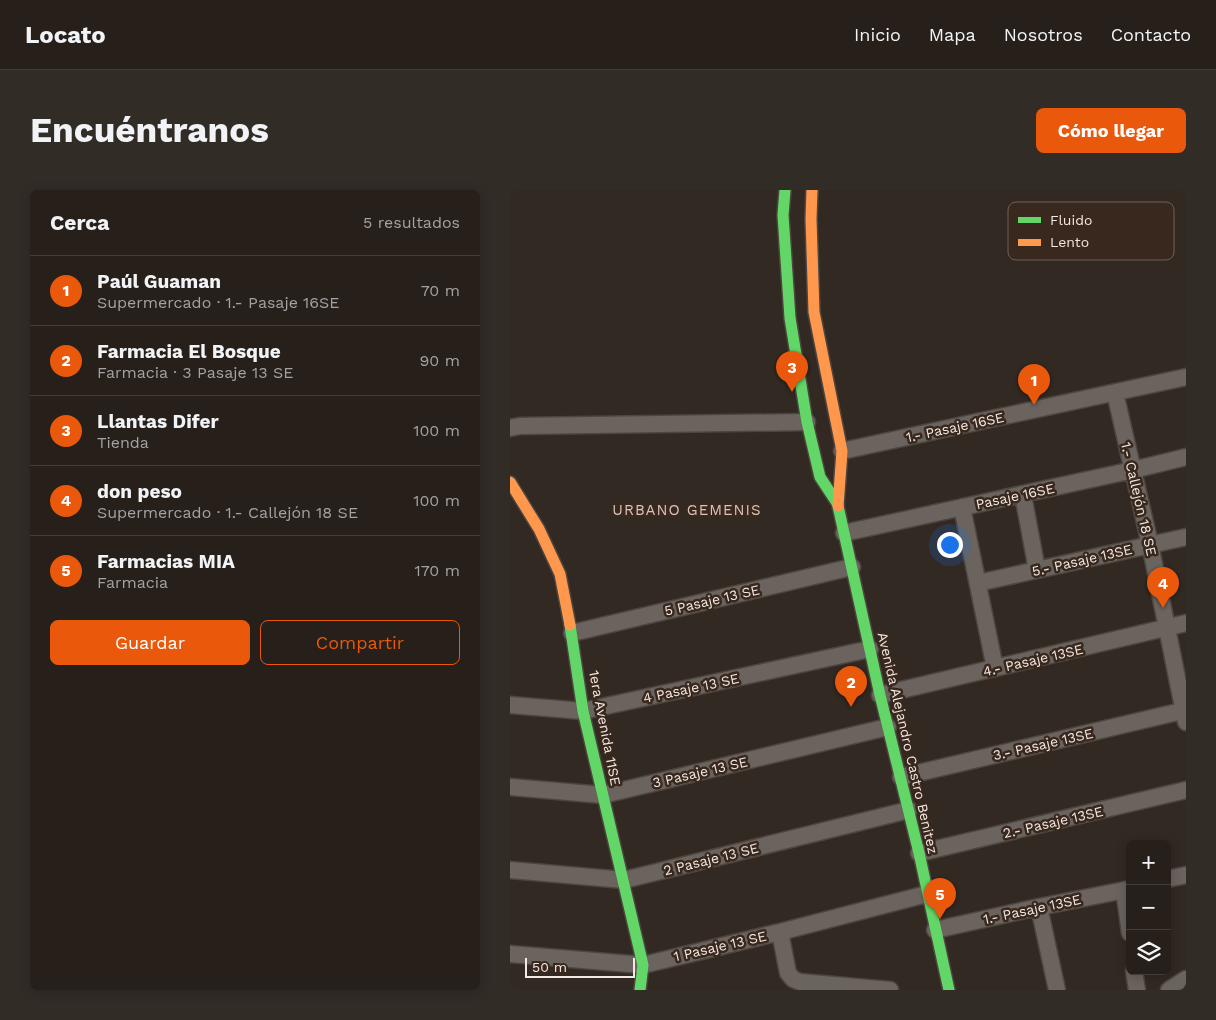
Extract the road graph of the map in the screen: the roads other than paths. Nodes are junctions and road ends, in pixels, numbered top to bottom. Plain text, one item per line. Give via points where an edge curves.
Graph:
1 (785, 190) edge
2 (812, 190) edge
3 (1186, 377) edge
4 (1115, 394) junction
5 (807, 422) junction
6 (510, 428) edge
7 (842, 451) junction
8 (1186, 457) edge
9 (1133, 470) junction
10 (510, 482) edge
11 (1022, 495) junction
12 (837, 503) junction
13 (962, 507) junction
14 (844, 533) junction
15 (1186, 537) edge
16 (1150, 544) junction
17 (852, 567) junction
18 (1037, 570) junction
19 (978, 583) junction
20 (1186, 624) edge
21 (1167, 628) junction
22 (572, 632) junction
23 (870, 649) junction
24 (995, 668) junction
25 (880, 695) junction
26 (510, 705) edge
27 (583, 711) junction
28 (1185, 714) edge
29 (888, 727) junction
30 (901, 777) junction
31 (510, 786) edge
32 (1186, 790) edge
33 (602, 795) junction
34 (909, 810) junction
35 (919, 853) junction
36 (510, 870) edge
37 (1186, 875) edge
38 (1171, 878) edge
39 (624, 880) junction
40 (1126, 890) edge
41 (927, 894) junction
42 (1039, 907) junction
43 (934, 930) junction
44 (780, 932) junction
45 (510, 954) edge
46 (642, 965) junction
47 (1135, 975) edge
48 (1186, 979) edge
49 (640, 990) edge
50 (890, 990) edge
51 (949, 990) edge
52 (1057, 990) edge
53 (1137, 990) edge
54 (1169, 990) edge

1 - 5 main road, Avenida Alejandro Castro Benitez via 783,214 790,318
2 - 7 main road, Avenida Alejandro Castro Benitez via 814,312
3 - 4 street, 1.- Pasaje 16SE
4 - 7 street, 1.- Pasaje 16SE
4 - 9 street, 1.- Callejón 18 SE
5 - 6 street
5 - 12 main road, Avenida Alejandro Castro Benitez via 820,477
7 - 12 main road, Avenida Alejandro Castro Benitez
8 - 9 street, Pasaje 16SE
9 - 11 street, Pasaje 16SE
9 - 16 street, 1.- Callejón 18 SE
10 - 22 main road, 1era Avenida 11SE via 539,529 560,574
11 - 13 street, Pasaje 16SE
11 - 18 street
12 - 14 main road, Avenida Alejandro Castro Benitez
13 - 14 street, Pasaje 16SE
13 - 19 street
14 - 17 main road, Avenida Alejandro Castro Benitez
15 - 16 street, 5.- Pasaje 13SE
16 - 18 street, 5.- Pasaje 13SE
16 - 21 street, 1.- Callejón 18 SE
17 - 22 street, 5 Pasaje 13 SE
17 - 23 main road, Avenida Alejandro Castro Benitez
18 - 19 street, 5.- Pasaje 13SE
19 - 24 street
20 - 21 street, 4.- Pasaje 13SE
21 - 24 street, 4.- Pasaje 13SE
21 - 28 street, 1.- Callejón 18 SE
22 - 27 main road, 1era Avenida 11SE
23 - 25 main road, Avenida Alejandro Castro Benitez
23 - 27 street, 4 Pasaje 13 SE
24 - 25 street, 4.- Pasaje 13SE
25 - 29 main road, Avenida Alejandro Castro Benitez
26 - 27 street, 4 Pasaje 13 SE
27 - 33 main road, 1era Avenida 11SE
28 - 30 street, 3.- Pasaje 13SE
29 - 30 main road, Avenida Alejandro Castro Benitez
29 - 33 street, 3 Pasaje 13 SE
30 - 34 main road, Avenida Alejandro Castro Benitez
31 - 33 street, 3 Pasaje 13 SE
32 - 35 street, 2.- Pasaje 13SE
33 - 39 main road, 1era Avenida 11SE
34 - 35 main road, Avenida Alejandro Castro Benitez
34 - 39 street, 2 Pasaje 13 SE
35 - 41 main road, Avenida Alejandro Castro Benitez
36 - 39 street, 2 Pasaje 13 SE
37 - 38 street
39 - 46 main road, 1era Avenida 11SE
40 - 42 street, 1.- Pasaje 13SE
41 - 43 main road, Avenida Alejandro Castro Benitez
41 - 44 street, 1 Pasaje 13 SE
42 - 43 street, 1.- Pasaje 13SE
42 - 52 street
43 - 51 main road, Avenida Alejandro Castro Benitez
44 - 46 street, 1 Pasaje 13 SE
44 - 50 street via 788,973 793,979
45 - 46 street, 1 Pasaje 13 SE
46 - 49 main road, 1era Avenida 11SE
47 - 53 street
48 - 54 street

